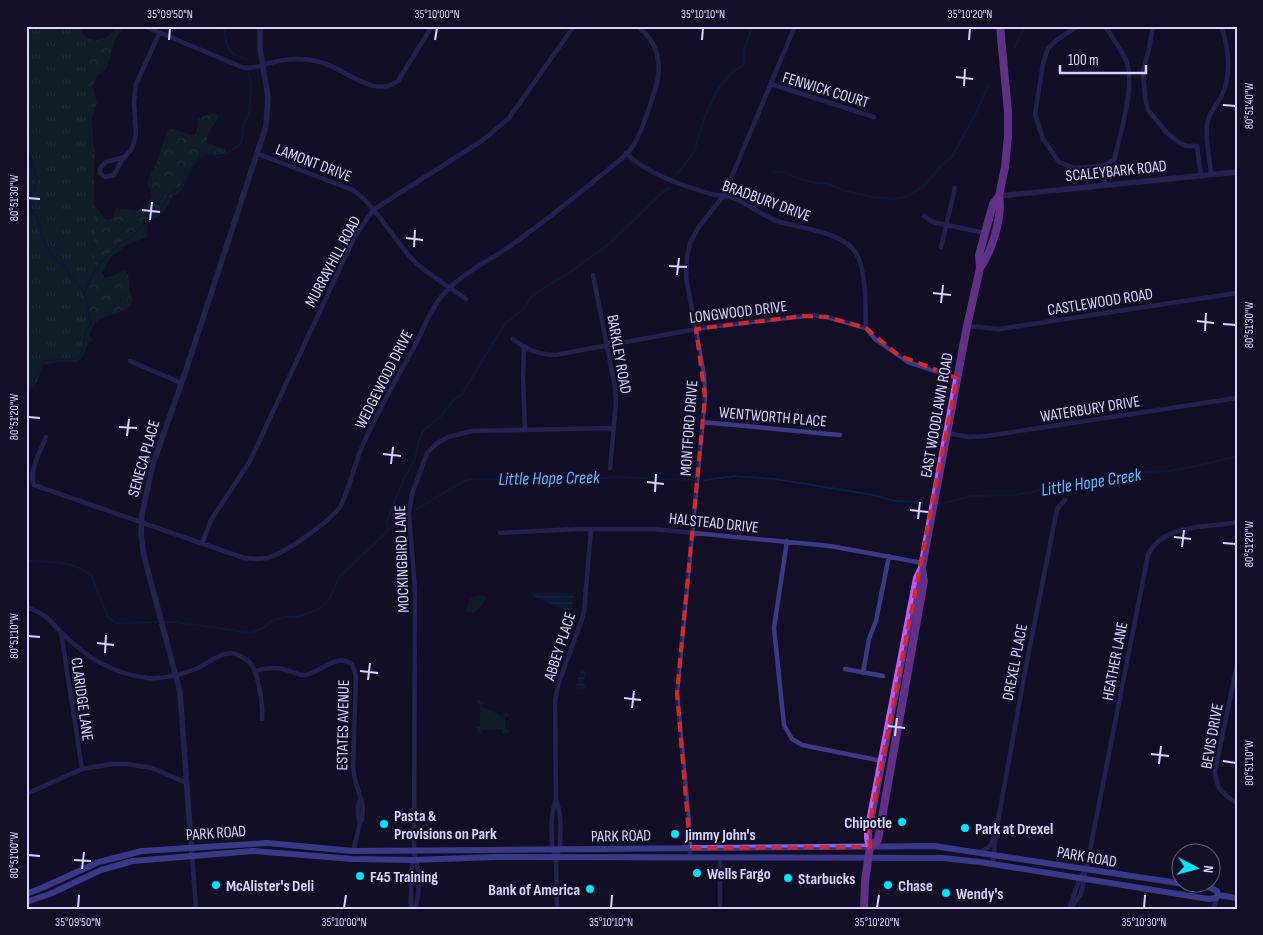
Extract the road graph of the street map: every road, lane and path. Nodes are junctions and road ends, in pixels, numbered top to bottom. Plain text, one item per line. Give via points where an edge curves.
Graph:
1 (144, 26) edge
2 (260, 26) edge
3 (432, 26) edge
4 (574, 26) edge
5 (637, 26) edge
6 (795, 26) edge
7 (1000, 26) edge
8 (1078, 26) edge
9 (1105, 26) edge
10 (1153, 26) edge
11 (1221, 26) edge
12 (159, 34) junction
13 (263, 65) junction
14 (771, 84) junction
15 (874, 116) dead end
16 (626, 153) junction
17 (258, 154) junction
18 (124, 158) junction
19 (1102, 166) junction
20 (1237, 172) edge
21 (1211, 174) junction
22 (1201, 176) junction
23 (1105, 185) junction
24 (955, 188) dead end
25 (724, 195) junction
26 (999, 196) junction
27 (373, 210) junction
28 (924, 216) dead end
29 (947, 225) junction
30 (985, 233) junction
31 (941, 247) dead end
32 (980, 268) junction
33 (593, 275) dead end
34 (450, 287) junction
35 (1237, 293) edge
36 (466, 299) dead end
37 (966, 326) junction
38 (866, 328) junction
39 (696, 329) junction
40 (513, 339) dead end
41 (607, 346) junction
42 (524, 348) junction
43 (130, 361) dead end
44 (957, 378) junction
45 (182, 384) junction
46 (1237, 398) edge
47 (702, 422) junction
48 (614, 428) junction
49 (525, 430) junction
50 (947, 433) junction
51 (840, 435) dead end
52 (46, 437) dead end
53 (610, 468) dead end
54 (1065, 500) dead end
55 (1237, 522) edge
56 (142, 523) junction
57 (591, 528) junction
58 (691, 532) junction
59 (500, 533) dead end
60 (787, 542) junction
61 (202, 544) junction
62 (889, 556) junction
63 (923, 565) junction
64 (26, 607) edge
65 (61, 632) junction
66 (1237, 664) edge
67 (845, 669) dead end
68 (255, 671) junction
69 (863, 673) junction
70 (176, 675) junction
71 (883, 676) dead end
72 (262, 719) dead end
73 (882, 761) junction
74 (82, 769) junction
75 (187, 783) junction
76 (26, 794) edge
77 (556, 802) junction
78 (1237, 803) edge
79 (996, 832) junction
80 (870, 847) junction
81 (191, 848) junction
82 (690, 848) junction
83 (414, 850) junction
84 (552, 850) junction
85 (560, 850) junction
86 (981, 852) junction
87 (994, 854) junction
88 (353, 855) junction
89 (192, 856) junction
90 (690, 857) junction
91 (720, 857) junction
92 (556, 858) junction
93 (868, 858) junction
94 (414, 860) junction
95 (993, 864) junction
96 (1086, 870) junction
97 (1082, 879) junction
98 (1219, 893) junction
99 (26, 894) edge
100 (1237, 898) edge
101 (26, 902) edge
102 (196, 909) edge
103 (413, 909) edge
104 (557, 909) edge
105 (720, 909) edge
106 (864, 909) edge
107 (1069, 909) edge
108 (1213, 909) edge

1 - 12 street
2 - 13 street, SENECA PLACE
3 - 13 street via 398,81 387,87 374,87 314,60 292,58
4 - 27 street, MURRAYHILL ROAD via 509,118 483,140
5 - 16 street, WEDGEWOOD DRIVE via 654,46 660,70 641,132
6 - 14 street, MONTFORD DRIVE
7 - 26 main road, EAST WOODLAWN ROAD via 1008,136 1006,167
8 - 19 street via 1048,48 1035,114 1043,139 1059,162 1074,168
9 - 19 street via 1126,62 1129,88 1114,160
10 - 22 street via 1143,71 1148,110 1166,133 1186,146 1196,146
11 - 21 street via 1228,61 1222,96 1207,124
12 - 13 street via 244,68
12 - 18 street via 136,84 136,136
13 - 17 street, SENECA PLACE via 268,115
14 - 15 street, FENWICK COURT
14 - 25 street, MONTFORD DRIVE
16 - 25 street, BRADBURY DRIVE via 664,177
16 - 34 street, WEDGEWOOD DRIVE via 560,210
17 - 27 street, LAMONT DRIVE via 344,185 361,196
17 - 45 street, SENECA PLACE
18 - 18 street via 106,162 100,173 112,177
19 - 23 street
20 - 21 street, SCALEYBARK ROAD
21 - 22 street, SCALEYBARK ROAD
22 - 23 street, SCALEYBARK ROAD
23 - 26 street, SCALEYBARK ROAD
24 - 29 street
25 - 38 street, BRADBURY DRIVE via 771,218 848,244 862,270
25 - 39 street, MONTFORD DRIVE via 698,228 687,257 686,277
26 - 30 main road, EAST WOODLAWN ROAD via 993,204
26 - 32 main road, EAST WOODLAWN ROAD via 999,216 988,257
27 - 34 street, LAMONT DRIVE via 413,260
27 - 61 street, MURRAYHILL ROAD via 354,238 250,461 208,526
28 - 29 street
29 - 30 street
29 - 31 street
30 - 32 main road, EAST WOODLAWN ROAD via 979,255
32 - 37 main road, EAST WOODLAWN ROAD
33 - 41 street, BARKLEY ROAD
34 - 36 street, LAMONT DRIVE
34 - 61 street, WEDGEWOOD DRIVE via 430,313 377,416 359,454 344,500 335,514 268,558 244,558
35 - 37 street, CASTLEWOOD ROAD via 999,329
37 - 44 main road, EAST WOODLAWN ROAD
38 - 39 street, LONGWOOD DRIVE via 814,315
38 - 44 street, LONGWOOD DRIVE via 908,362
39 - 41 street, LONGWOOD DRIVE
39 - 47 street, MONTFORD DRIVE via 704,375
40 - 42 street, LONGWOOD DRIVE
41 - 42 street, LONGWOOD DRIVE via 555,355 538,354
41 - 48 street, BARKLEY ROAD via 615,387
42 - 49 street
43 - 45 street
44 - 50 main road, EAST WOODLAWN ROAD
45 - 56 street, SENECA PLACE via 153,464
46 - 50 street, WATERBURY DRIVE via 987,436
47 - 51 street, WENTWORTH PLACE
47 - 58 street, MONTFORD DRIVE
48 - 49 street, MOCKINGBIRD LANE
48 - 53 street, BARKLEY ROAD
49 - 83 street, MOCKINGBIRD LANE via 472,430 436,444 427,453 412,494 409,521 415,589
50 - 63 main road, EAST WOODLAWN ROAD
52 - 56 street, WEDGEWOOD DRIVE via 31,479 34,485
54 - 79 street, DREXEL PLACE via 1057,509
55 - 96 street, HEATHER LANE via 1168,533 1156,542 1148,555
56 - 61 street, WEDGEWOOD DRIVE
56 - 70 street, SENECA PLACE via 144,556
57 - 58 street, HALSTEAD DRIVE
57 - 59 street, HALSTEAD DRIVE
57 - 77 street, ABBEY PLACE via 584,612 555,700
58 - 60 street, HALSTEAD DRIVE
58 - 82 street, MONTFORD DRIVE via 677,693
60 - 62 street, HALSTEAD DRIVE
60 - 73 street via 774,628 784,725 792,739 802,745
62 - 63 street, HALSTEAD DRIVE
62 - 69 street
63 - 73 main road, EAST WOODLAWN ROAD via 916,578
63 - 80 main road, EAST WOODLAWN ROAD via 924,581 899,729 878,840
64 - 65 street via 47,616
65 - 70 street via 79,649 115,670 151,678
65 - 74 street, CLARIDGE LANE
66 - 78 street, BEVIS DRIVE via 1216,772 1220,790
67 - 69 street
68 - 70 street via 246,660 230,653
68 - 72 street via 263,708
68 - 88 street, ESTATES AVENUE via 281,669 302,676 338,660 352,664 356,676 353,768 360,800 360,823
69 - 71 street
70 - 75 street, SENECA PLACE via 182,704
73 - 80 main road, EAST WOODLAWN ROAD via 868,832
74 - 75 street via 126,764 152,768
74 - 76 street
75 - 81 street, SENECA PLACE
77 - 84 street via 552,809
77 - 85 street via 560,810
79 - 86 street, DREXEL PLACE via 990,845
79 - 87 street, DREXEL PLACE
80 - 82 main road, PARK ROAD
80 - 86 main road, PARK ROAD via 934,846
80 - 93 main road, EAST WOODLAWN ROAD
81 - 88 main road, PARK ROAD via 268,843
81 - 89 street, SENECA PLACE
81 - 99 main road, PARK ROAD via 119,856
82 - 85 main road, PARK ROAD
82 - 90 street, MONTFORD DRIVE
83 - 84 main road, PARK ROAD
83 - 88 main road, PARK ROAD
83 - 94 street, MOCKINGBIRD LANE
84 - 85 main road, PARK ROAD
84 - 92 street
85 - 92 street
86 - 87 main road, PARK ROAD
87 - 95 street, DREXEL PLACE
87 - 96 main road, PARK ROAD
88 - 89 main road, PARK ROAD via 274,852
88 - 94 main road, PARK ROAD
89 - 101 main road, PARK ROAD via 149,858 117,864
89 - 102 street, SENECA PLACE
90 - 91 main road, PARK ROAD
90 - 92 main road, PARK ROAD
91 - 93 main road, PARK ROAD
91 - 105 street
92 - 94 main road, PARK ROAD
92 - 104 street
93 - 95 main road, PARK ROAD via 944,858
93 - 106 main road, EAST WOODLAWN ROAD
94 - 103 street, MOCKINGBIRD LANE via 411,868
95 - 97 main road, PARK ROAD
96 - 97 street, HEATHER LANE
96 - 98 main road, PARK ROAD via 1211,888
97 - 98 main road, PARK ROAD via 1209,899 1216,898
97 - 107 street, HEATHER LANE
98 - 100 main road, PARK ROAD
98 - 108 street

